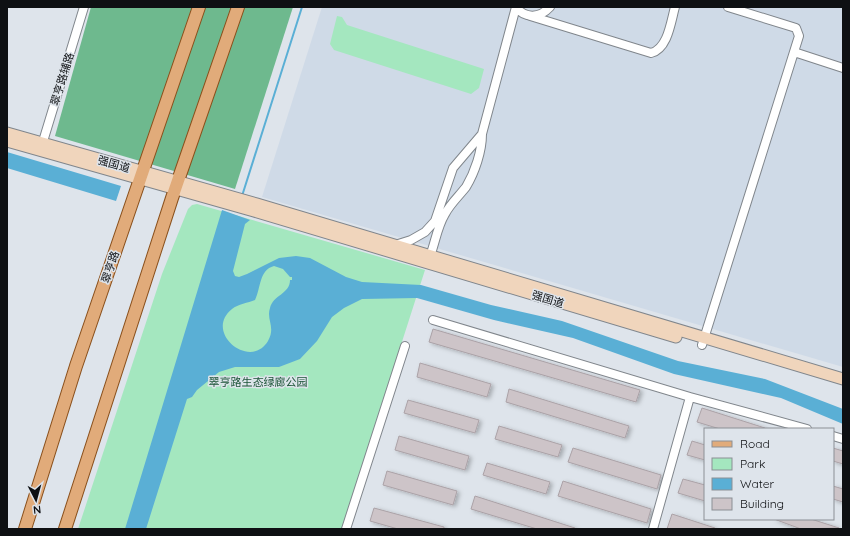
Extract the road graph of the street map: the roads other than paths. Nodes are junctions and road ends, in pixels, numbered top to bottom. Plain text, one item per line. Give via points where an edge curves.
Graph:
1 (84, 7) edge
2 (198, 7) edge
3 (238, 7) edge
4 (516, 7) edge
5 (550, 7) edge
6 (675, 7) edge
7 (728, 7) edge
8 (527, 15) junction
9 (794, 52) junction
10 (843, 68) edge
11 (7, 133) edge
12 (482, 134) junction
13 (7, 141) edge
14 (41, 147) junction
15 (139, 180) junction
16 (175, 190) junction
17 (256, 208) junction
18 (394, 245) junction
19 (428, 260) junction
20 (433, 320) dead end
21 (703, 341) junction
22 (405, 346) dead end
23 (843, 379) edge
24 (843, 387) edge
25 (690, 397) junction
26 (803, 428) edge
27 (26, 529) edge
28 (65, 529) edge
29 (346, 529) edge
30 (653, 529) edge

1 - 14 street, 翠亨路辅路
2 - 15 main road, 翠亨路
3 - 16 main road
4 - 8 street
4 - 12 street
5 - 8 street via 538,15
6 - 8 street via 663,45 658,52 652,53
7 - 9 street via 796,28 799,36
9 - 10 street
9 - 21 street
11 - 14 main road, 强国道
12 - 18 street via 453,168 435,221 425,232
12 - 19 street via 482,144 473,173 466,187 445,213
13 - 14 main road, 强国道
14 - 15 main road, 强国道
15 - 16 main road, 强国道
15 - 27 main road, 翠亨路 via 76,366
16 - 17 main road, 强国道
16 - 28 main road
17 - 18 main road, 强国道
17 - 19 main road, 强国道
18 - 19 main road, 强国道
19 - 21 main road, 强国道
20 - 25 street
21 - 23 main road, 强国道
21 - 24 main road, 强国道
22 - 29 street
25 - 26 street
25 - 30 street

